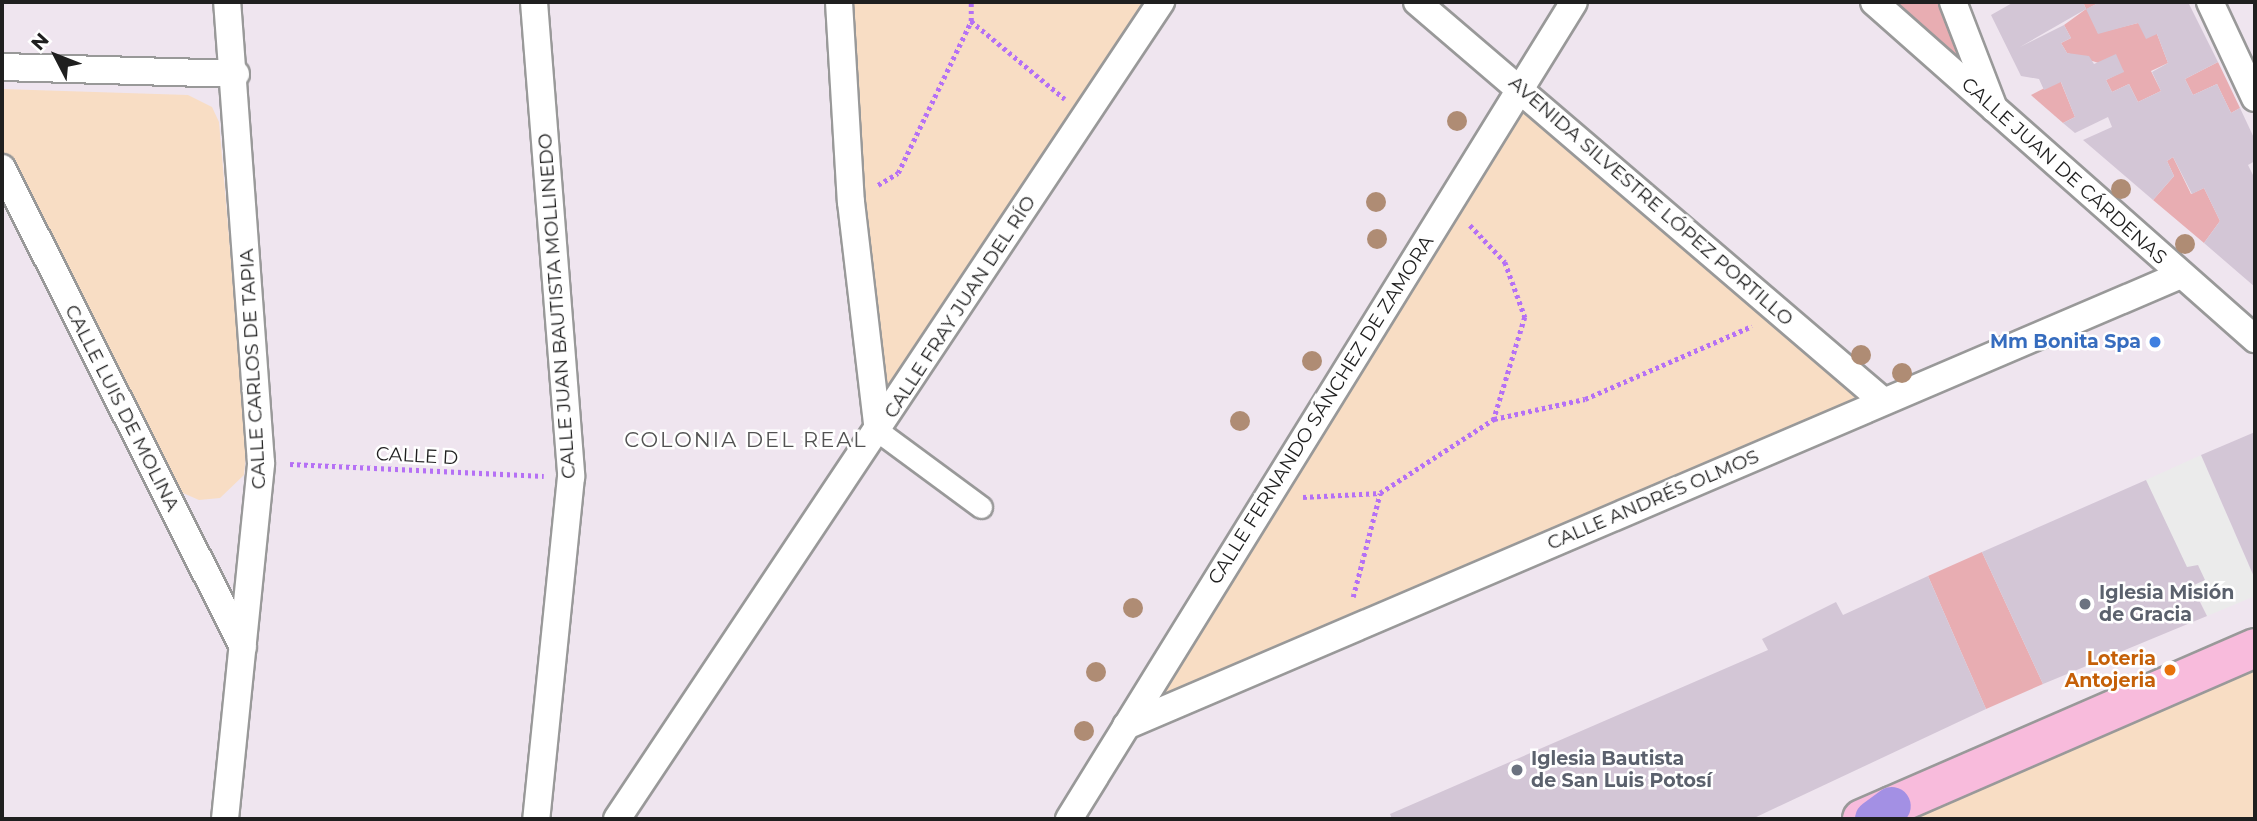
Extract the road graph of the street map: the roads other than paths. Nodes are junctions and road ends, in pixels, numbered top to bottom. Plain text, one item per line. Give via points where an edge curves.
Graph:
1 (227, 2) edge
2 (534, 2) edge
3 (839, 2) edge
4 (1161, 2) edge
5 (1417, 2) edge
6 (1574, 2) edge
7 (1874, 2) edge
8 (1953, 2) edge
9 (2210, 2) edge
10 (2, 67) edge
11 (236, 74) junction
12 (1520, 89) junction
13 (2255, 97) edge
14 (1996, 112) junction
15 (2, 168) edge
16 (2181, 275) junction
17 (2255, 339) edge
18 (1883, 401) junction
19 (878, 431) junction
20 (981, 507) dead end
21 (243, 647) junction
22 (2255, 648) edge
23 (1126, 726) junction
24 (1875, 815) edge
25 (225, 819) edge
26 (536, 819) edge
27 (617, 819) edge
28 (1069, 819) edge

1 - 11 street, CALLE CARLOS DE TAPIA
2 - 26 street, CALLE JUAN BAUTISTA MOLLINEDO via 572,477
3 - 19 street via 851,202
4 - 19 street, CALLE FRAY JUAN DEL RÍO
5 - 12 street, AVENIDA SILVESTRE LÓPEZ PORTILLO
6 - 12 street, CALLE FERNANDO SÁNCHEZ DE ZAMORA
7 - 14 street, CALLE JUAN DE CÁRDENAS
8 - 14 street
9 - 13 street
10 - 11 street
11 - 21 street, CALLE CARLOS DE TAPIA via 261,463
12 - 18 street, AVENIDA SILVESTRE LÓPEZ PORTILLO
12 - 23 street, CALLE FERNANDO SÁNCHEZ DE ZAMORA
14 - 16 street, CALLE JUAN DE CÁRDENAS
15 - 21 street, CALLE LUIS DE MOLINA
16 - 17 street, CALLE JUAN DE CÁRDENAS
16 - 18 street, CALLE ANDRÉS OLMOS
18 - 23 street, CALLE ANDRÉS OLMOS
19 - 20 street
19 - 27 street, CALLE FRAY JUAN DEL RÍO
21 - 25 street, CALLE CARLOS DE TAPIA
22 - 24 main road
23 - 28 street, CALLE FERNANDO SÁNCHEZ DE ZAMORA

